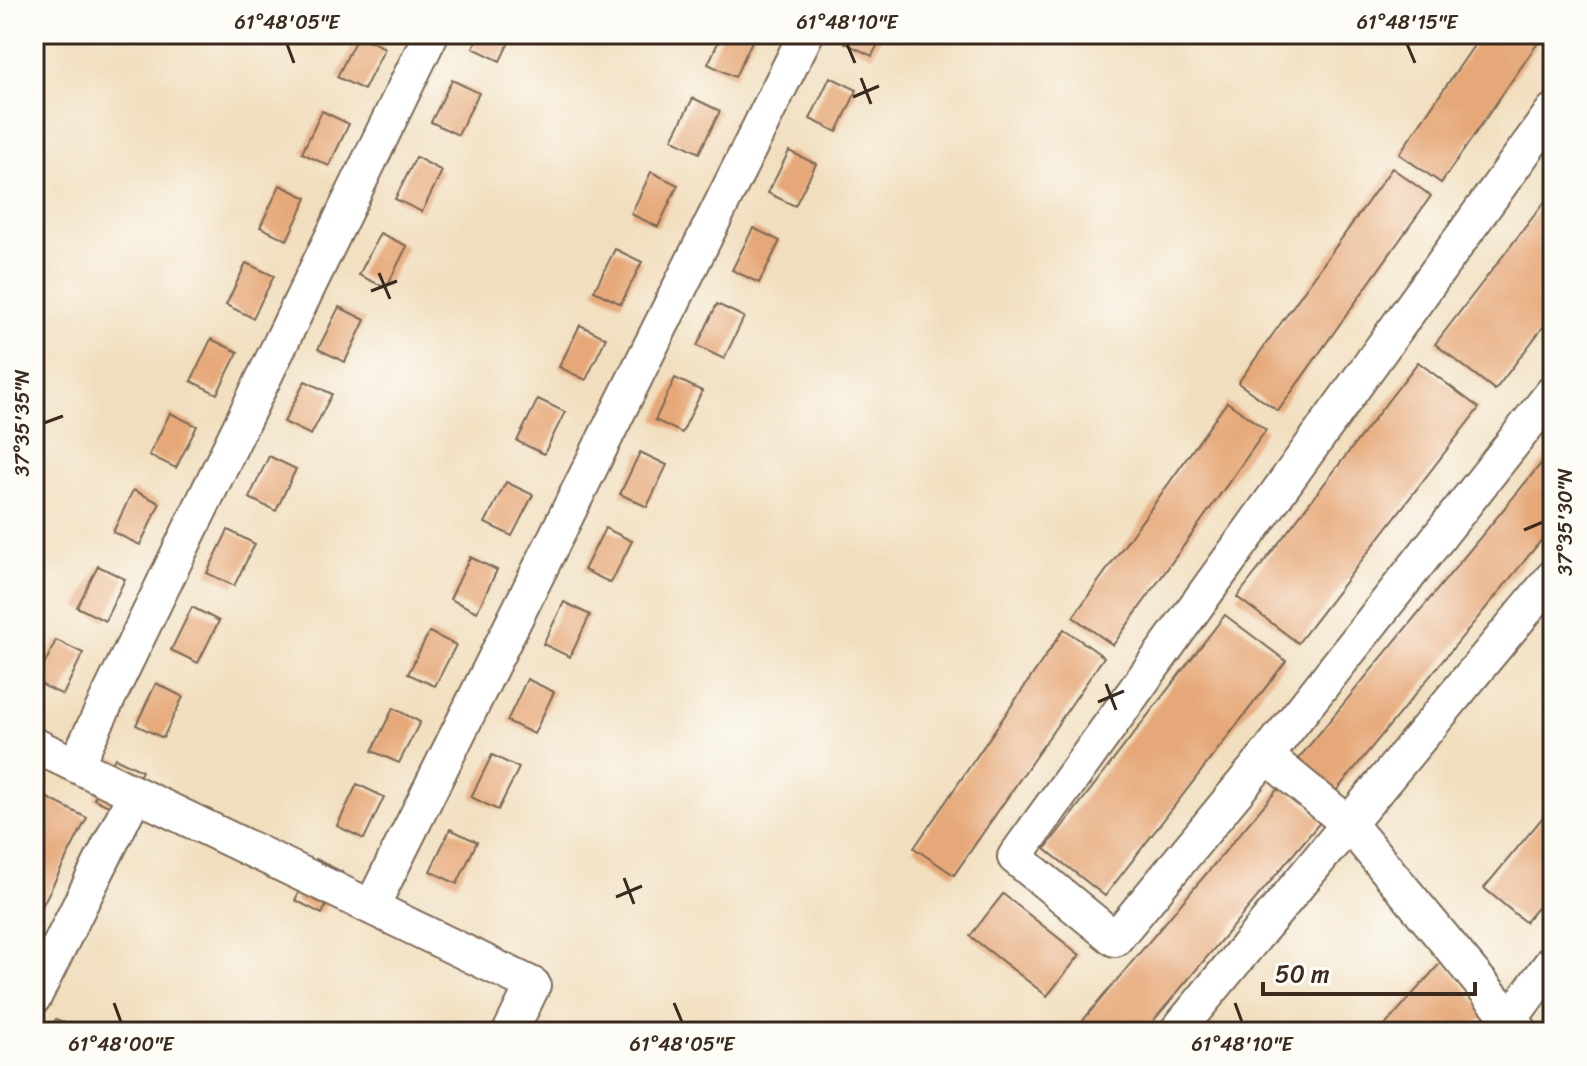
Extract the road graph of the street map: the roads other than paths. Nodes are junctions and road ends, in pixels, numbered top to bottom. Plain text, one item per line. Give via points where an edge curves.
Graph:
1 (431, 34) edge
2 (806, 34) edge
3 (1553, 111) edge
4 (1553, 392) edge
5 (1553, 577) edge
6 (34, 745) edge
7 (1266, 756) junction
8 (76, 764) junction
9 (135, 794) junction
10 (1349, 824) junction
11 (372, 906) junction
12 (1553, 961) edge
13 (34, 997) edge
14 (1516, 1025) edge
15 (510, 1032) edge
16 (1176, 1032) edge

1 - 8 street
2 - 11 street
3 - 7 street via 1015,857 1115,939
4 - 7 street
5 - 10 street
6 - 8 street
7 - 10 street
8 - 9 street
9 - 11 street
9 - 13 street
10 - 14 street
10 - 16 street
11 - 15 street via 533,985
12 - 14 street

